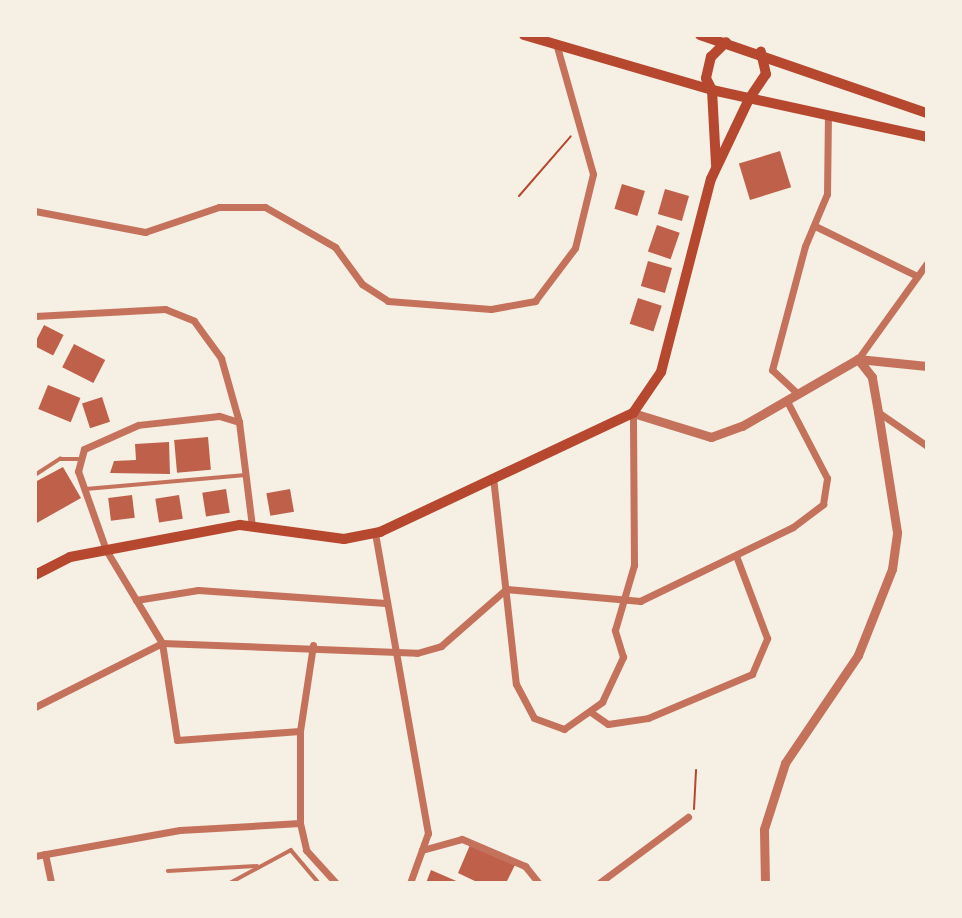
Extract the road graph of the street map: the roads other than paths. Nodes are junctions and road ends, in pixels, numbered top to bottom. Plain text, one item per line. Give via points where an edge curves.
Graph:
1 (524, 35) edge
2 (700, 35) edge
3 (726, 42) junction
4 (557, 47) junction
5 (761, 52) junction
6 (712, 90) junction
7 (749, 99) junction
8 (927, 113) edge
9 (828, 115) junction
10 (927, 137) edge
11 (716, 165) junction
12 (35, 211) edge
13 (815, 226) junction
14 (927, 263) edge
15 (918, 276) junction
16 (35, 316) edge
17 (858, 359) junction
18 (927, 366) edge
19 (798, 394) junction
20 (787, 401) junction
21 (878, 412) junction
22 (633, 414) junction
23 (239, 422) junction
24 (927, 446) edge
25 (78, 459) junction
26 (247, 474) junction
27 (35, 475) edge
28 (492, 477) junction
29 (86, 489) junction
30 (252, 527) junction
31 (375, 533) junction
32 (106, 550) junction
33 (737, 558) junction
34 (35, 575) edge
35 (506, 589) junction
36 (136, 600) junction
37 (386, 603) junction
38 (623, 603) junction
39 (162, 643) junction
40 (313, 645) junction
41 (394, 648) junction
42 (35, 707) edge
43 (592, 713) junction
44 (300, 731) junction
45 (688, 817) road end
46 (300, 823) junction
47 (422, 850) junction
48 (45, 854) junction
49 (35, 856) edge
50 (263, 866) junction
51 (168, 872) dead end
52 (51, 883) edge
53 (230, 883) edge
54 (318, 883) edge
55 (336, 883) edge
56 (410, 883) edge
57 (538, 883) edge
58 (599, 883) edge
59 (765, 883) edge

1 - 4 highway
2 - 3 highway
3 - 5 highway
3 - 6 highway via 711,57 706,78
4 - 6 highway
4 - 12 street via 584,128 593,174 575,248 535,300 491,309 388,300 362,284 335,247 265,207 219,207 145,232
5 - 7 highway via 766,74
5 - 8 highway
6 - 7 highway
6 - 11 main road
7 - 9 highway
7 - 11 main road
9 - 10 highway
9 - 13 street via 827,194
11 - 22 main road via 661,372
13 - 15 street
13 - 19 street via 772,370
14 - 15 street
15 - 17 street
16 - 23 street via 183,313 216,348
17 - 18 street
17 - 19 street
17 - 21 street via 872,377
19 - 20 street
20 - 22 street via 711,437
20 - 33 street via 827,478 823,504
21 - 24 street
21 - 59 street via 897,532 891,569 858,655 785,763 764,829
22 - 28 main road
22 - 38 street via 634,565
23 - 25 street via 219,416 138,425 84,449
23 - 26 street
25 - 27 lane via 60,459
25 - 29 street
26 - 29 lane via 119,481
26 - 30 street
28 - 31 main road
28 - 35 street
29 - 32 street
30 - 31 main road via 344,539
30 - 32 main road
31 - 37 street
32 - 34 main road via 69,556
32 - 36 street
33 - 38 street
33 - 43 street via 767,638 752,674 648,719 608,724
35 - 38 street
35 - 41 street via 441,646 417,653
35 - 43 street via 516,684 525,708 554,729
36 - 37 street via 198,590
36 - 39 street
37 - 41 street
38 - 43 street via 615,630 623,657
39 - 40 street
39 - 42 street
39 - 44 street via 177,740
40 - 41 street
40 - 44 street
41 - 47 street via 428,833
44 - 46 street
45 - 58 street
46 - 48 street via 180,830
46 - 55 street via 306,850
47 - 56 street
47 - 57 street via 462,839 525,866
48 - 49 street
48 - 52 street
50 - 51 lane
50 - 53 lane
50 - 54 lane via 291,850

